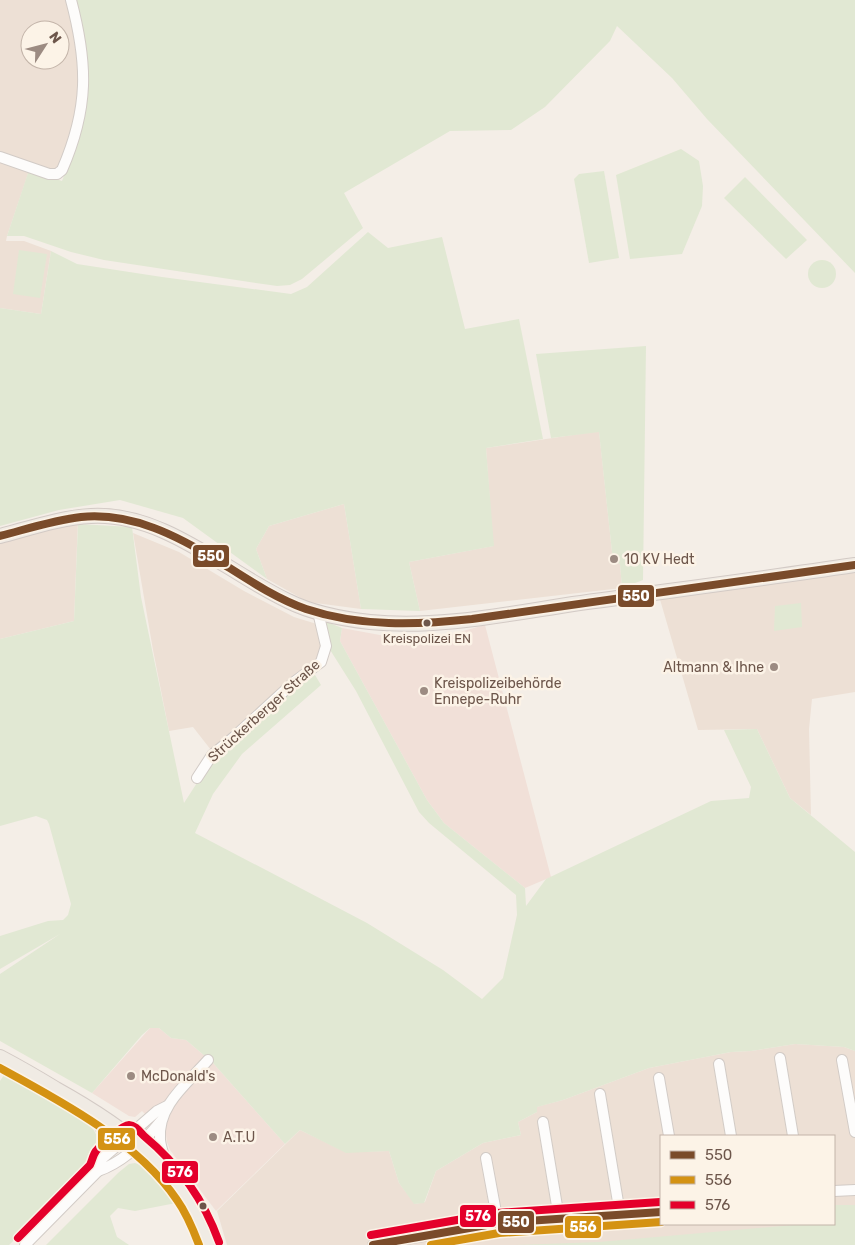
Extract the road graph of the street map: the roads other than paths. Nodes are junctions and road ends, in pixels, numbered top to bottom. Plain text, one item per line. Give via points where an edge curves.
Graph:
1 (71, 0) edge
2 (0, 157) edge
3 (0, 536) edge
4 (855, 565) edge
5 (318, 612) junction
6 (197, 778) dead end
7 (0, 1057) edge
8 (780, 1058) dead end
9 (208, 1060) dead end
10 (842, 1060) dead end
11 (719, 1064) dead end
12 (659, 1078) dead end
13 (600, 1094) dead end
14 (167, 1106) junction
15 (95, 1111) junction
16 (162, 1120) junction
17 (544, 1122) dead end
18 (855, 1132) edge
19 (128, 1135) junction
20 (669, 1135) edge
21 (731, 1135) edge
22 (793, 1135) edge
23 (140, 1144) junction
24 (104, 1158) junction
25 (486, 1158) dead end
26 (98, 1171) junction
27 (172, 1178) junction
28 (855, 1190) edge
29 (835, 1191) edge
30 (660, 1212) edge
31 (620, 1214) junction
32 (559, 1218) junction
33 (498, 1223) junction
34 (25, 1245) edge
35 (210, 1245) edge
36 (373, 1245) edge

1 - 2 street via 83,51 84,79 76,133 62,170 49,174
3 - 5 main road via 89,516 128,519 198,548 289,602
4 - 5 main road via 439,622 369,622
5 - 6 street, Strückerberger Straße via 326,646 321,662 212,755
7 - 15 main road
8 - 22 street
9 - 14 street
10 - 18 street
11 - 21 street
12 - 20 street
13 - 31 street
14 - 16 street
14 - 19 street
15 - 19 main road
15 - 24 street via 105,1138
16 - 23 street
16 - 27 street via 160,1141
17 - 32 street
19 - 23 main road
19 - 24 street
23 - 26 street via 113,1166
23 - 27 main road
24 - 26 street
25 - 33 street
26 - 34 street
27 - 35 main road via 199,1215
28 - 29 street
30 - 31 street
31 - 32 street
32 - 33 street
33 - 36 street

